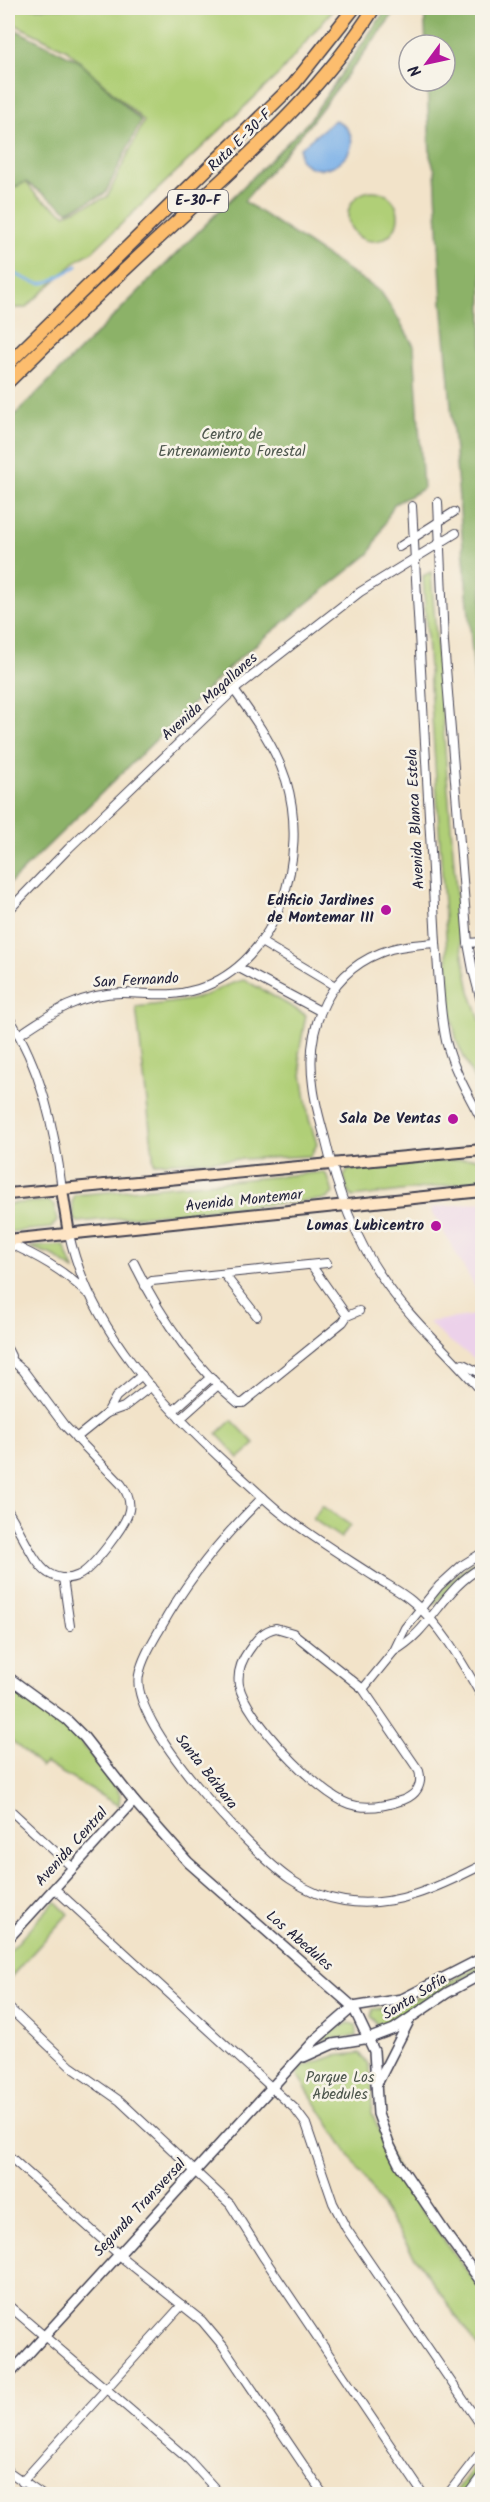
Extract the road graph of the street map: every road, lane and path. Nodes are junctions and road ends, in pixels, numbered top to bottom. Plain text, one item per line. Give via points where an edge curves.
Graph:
1 (354, 8) edge
2 (374, 8) edge
3 (8, 364) edge
4 (8, 382) edge
5 (438, 502) dead end
6 (412, 506) dead end
7 (454, 512) dead end
8 (438, 522) junction
9 (456, 533) dead end
10 (414, 537) junction
11 (439, 543) junction
12 (399, 547) dead end
13 (416, 557) junction
14 (234, 690) junction
15 (8, 911) edge
16 (261, 942) junction
17 (483, 942) edge
18 (436, 943) junction
19 (468, 943) junction
20 (239, 968) junction
21 (335, 986) junction
22 (483, 1005) edge
23 (320, 1011) junction
24 (8, 1016) edge
25 (19, 1035) junction
26 (483, 1121) edge
27 (483, 1150) edge
28 (331, 1164) junction
29 (62, 1190) junction
30 (483, 1191) edge
31 (8, 1194) edge
32 (345, 1206) junction
33 (69, 1234) junction
34 (8, 1242) edge
35 (134, 1263) dead end
36 (327, 1263) dead end
37 (312, 1266) junction
38 (224, 1274) junction
39 (145, 1286) junction
40 (88, 1294) junction
41 (359, 1311) dead end
42 (257, 1316) dead end
43 (347, 1316) junction
44 (8, 1350) edge
45 (456, 1360) junction
46 (9, 1363) edge
47 (483, 1374) edge
48 (142, 1375) junction
49 (211, 1377) junction
50 (218, 1385) junction
51 (151, 1386) junction
52 (483, 1392) edge
53 (173, 1411) junction
54 (107, 1413) junction
55 (180, 1419) junction
56 (76, 1438) junction
57 (263, 1497) junction
58 (8, 1511) edge
59 (483, 1553) edge
60 (483, 1568) edge
61 (63, 1578) junction
62 (420, 1609) junction
63 (429, 1618) junction
64 (70, 1626) dead end
65 (394, 1651) junction
66 (8, 1677) edge
67 (363, 1689) junction
68 (483, 1697) edge
69 (134, 1801) junction
70 (8, 1808) edge
71 (483, 1865) edge
72 (73, 1868) junction
73 (54, 1888) junction
74 (8, 1939) edge
75 (483, 1958) edge
76 (483, 1974) edge
77 (8, 2007) edge
78 (353, 2007) junction
79 (410, 2018) junction
80 (370, 2038) junction
81 (296, 2061) junction
82 (377, 2084) junction
83 (273, 2086) junction
84 (8, 2155) edge
85 (196, 2170) junction
86 (118, 2254) junction
87 (483, 2283) edge
88 (8, 2305) edge
89 (182, 2306) junction
90 (43, 2337) junction
91 (8, 2376) edge
92 (106, 2390) junction
93 (483, 2427) edge
94 (483, 2450) edge
95 (8, 2471) edge
96 (483, 2475) edge
97 (22, 2482) junction
98 (41, 2494) edge
99 (220, 2494) edge
100 (323, 2494) edge
101 (423, 2494) edge
102 (448, 2494) edge
103 (468, 2494) edge

1 - 3 highway, Ruta E-30-F / E-30-F via 294,84
2 - 4 highway, Ruta E-30-F / E-30-F via 305,99
5 - 8 street
6 - 10 street, Avenida Blanca Estela
7 - 8 street
8 - 10 street
8 - 11 street
9 - 11 street, Avenida Magallanes
10 - 12 street
10 - 13 street, Avenida Blanca Estela
11 - 13 street, Avenida Magallanes
11 - 19 street
13 - 14 street, Avenida Magallanes via 360,592
13 - 18 street, Avenida Blanca Estela
14 - 15 street, Avenida Magallanes
14 - 16 street, San Fernando via 274,750 286,780 292,811 290,873 276,916
16 - 20 street, San Fernando
16 - 21 street
17 - 19 street
18 - 21 street via 381,953 360,963
18 - 26 street, Avenida Blanca Estela via 447,1042
19 - 22 street
20 - 23 street
20 - 25 street, San Fernando via 186,992 161,996 114,993 80,999
21 - 23 street
23 - 28 street via 313,1040 312,1077
24 - 25 street
25 - 29 street via 45,1101
27 - 28 main road, Avenida Montemar
28 - 29 main road, Avenida Montemar
28 - 32 street
29 - 31 main road, Avenida Montemar
29 - 33 main road
30 - 32 main road, Avenida Montemar
32 - 33 main road, Avenida Montemar
32 - 45 street via 393,1294 422,1329
33 - 34 main road, Avenida Montemar
33 - 40 street
34 - 40 street via 48,1262
35 - 39 street
36 - 37 street
37 - 38 street
37 - 43 street
38 - 39 street via 152,1281
38 - 42 street
39 - 49 street via 167,1322
40 - 48 street
41 - 43 street
43 - 50 street via 243,1403 236,1402
44 - 46 street
45 - 47 street
45 - 52 street
46 - 56 street via 23,1371
48 - 51 street
48 - 54 street via 116,1397
49 - 50 street
49 - 53 street
50 - 55 street
51 - 53 street
51 - 54 street via 124,1407
53 - 55 street
54 - 56 street
55 - 57 street
56 - 61 street via 125,1489 130,1509 119,1530 86,1571
57 - 62 street
57 - 71 street, Santa Bárbara via 194,1574 156,1635 139,1675 146,1713 191,1778 244,1838 281,1872 316,1893 355,1903 397,1900
58 - 61 street via 44,1570
59 - 62 street via 453,1572
60 - 63 street via 450,1591
61 - 64 street
62 - 63 street
62 - 65 street
63 - 65 street via 414,1637
63 - 68 street
65 - 67 street
66 - 69 street, Los Abedules via 67,1720
67 - 67 street via 306,1643 282,1629 270,1629 260,1635 239,1670 241,1692 291,1760 346,1803 377,1807 410,1797 419,1786 420,1776
69 - 72 street, Avenida Central
69 - 78 street, Los Abedules via 188,1862
70 - 72 street
72 - 73 street, Avenida Central
73 - 74 street, Avenida Central
73 - 83 street
75 - 78 street, Santa Sofía via 402,1999
76 - 79 street, Santa Sofía
77 - 85 street via 70,2066 120,2101
78 - 80 street, Los Abedules
78 - 81 street
79 - 80 street, Santa Sofía
79 - 82 street
80 - 81 street, Santa Sofía via 326,2047
80 - 82 street, Los Abedules
81 - 83 street, Segunda Transversal
82 - 87 street, Los Abedules via 378,2114 399,2164
83 - 85 street, Segunda Transversal
83 - 93 street via 306,2124 333,2203 346,2228
84 - 86 street
85 - 86 street, Segunda Transversal
85 - 101 street via 230,2204
86 - 89 street
86 - 90 street, Segunda Transversal
88 - 90 street
89 - 92 street
89 - 100 street via 202,2321 223,2346
90 - 91 street, Segunda Transversal
90 - 92 street
92 - 97 street
92 - 99 street via 189,2460
94 - 102 street
95 - 97 street
96 - 103 street
97 - 98 street

